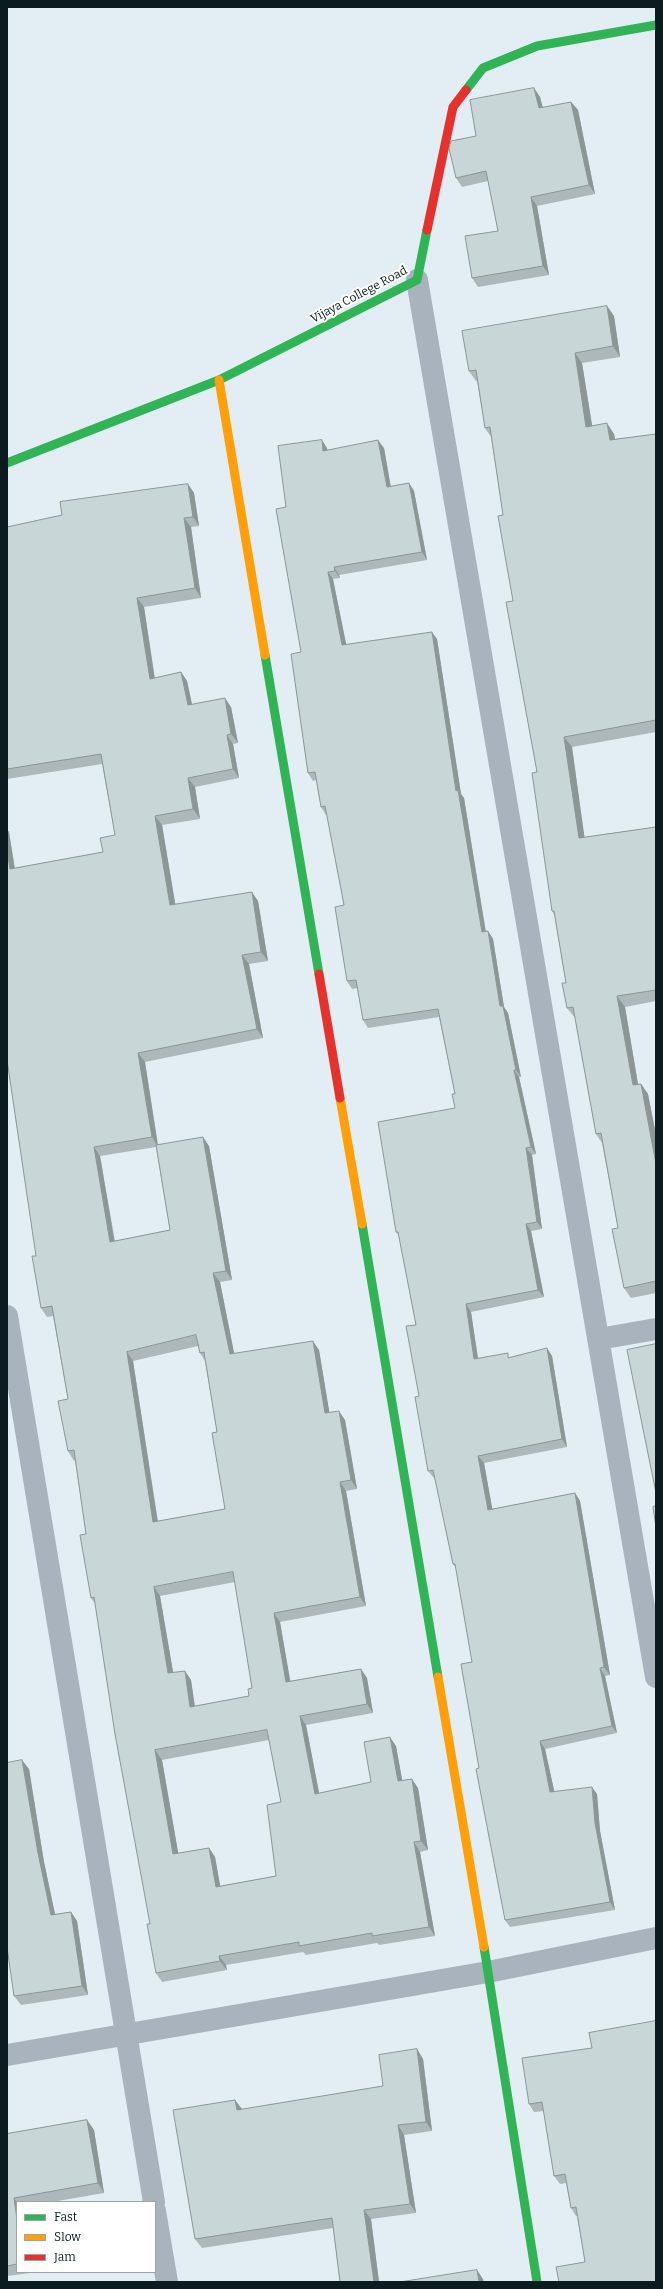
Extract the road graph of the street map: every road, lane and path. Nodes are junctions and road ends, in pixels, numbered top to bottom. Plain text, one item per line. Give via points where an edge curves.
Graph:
1 (656, 25) edge
2 (417, 280) junction
3 (219, 380) junction
4 (7, 463) edge
5 (7, 1316) edge
6 (656, 1329) edge
7 (599, 1339) junction
8 (656, 1677) edge
9 (656, 1938) edge
10 (488, 1972) junction
11 (125, 2034) junction
12 (7, 2055) edge
13 (154, 2201) edge
14 (156, 2217) edge
15 (167, 2282) edge
16 (537, 2282) edge

1 - 2 street, Vijaya College Road via 537,46 484,68 453,107
2 - 3 street, Vijaya College Road
2 - 7 street
3 - 4 street, Vijaya College Road
3 - 10 street
5 - 11 street
6 - 7 street
7 - 8 street
9 - 10 street
10 - 11 street
10 - 16 street
11 - 12 street
11 - 13 street
14 - 15 street

